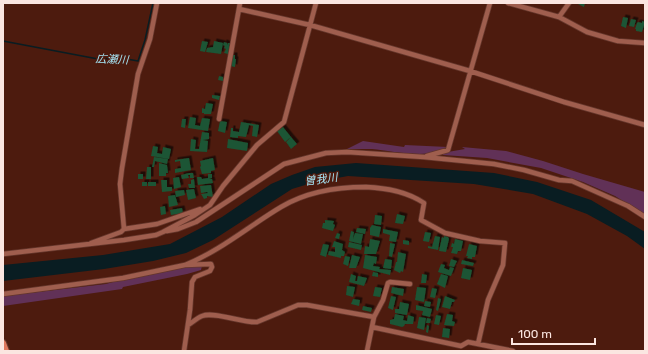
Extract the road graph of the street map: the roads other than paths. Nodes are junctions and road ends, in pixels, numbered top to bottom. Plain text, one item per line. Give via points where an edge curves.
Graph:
1 (156, 3) edge
2 (240, 3) edge
3 (316, 3) edge
4 (490, 3) edge
5 (508, 3) edge
6 (569, 3) edge
7 (239, 9) junction
8 (559, 17) junction
9 (310, 25) junction
10 (645, 43) edge
11 (470, 71) junction
12 (219, 119) dead end
13 (645, 125) edge
14 (424, 157) junction
15 (230, 198) junction
16 (210, 205) junction
17 (645, 217) edge
18 (124, 229) junction
19 (166, 230) junction
20 (88, 245) junction
21 (3, 254) edge
22 (185, 265) junction
23 (410, 284) dead end
24 (3, 294) edge
25 (374, 317) junction
26 (188, 325) junction
27 (372, 327) junction
28 (3, 343) edge
29 (478, 344) junction
30 (6, 351) edge
31 (184, 351) edge
32 (367, 351) edge
33 (513, 351) edge

1 - 18 street via 150,39 138,74 122,168 120,184
2 - 7 street
3 - 9 street
4 - 11 street
5 - 8 street
6 - 8 street
7 - 9 street
7 - 12 street
8 - 10 street via 587,32 618,41
9 - 11 street
9 - 16 street via 284,122 257,145
11 - 13 street
11 - 14 street via 448,150
14 - 15 street via 359,152 326,153 284,164
14 - 17 street via 494,164 572,181 628,206
15 - 16 street
15 - 19 street via 196,222 178,229
16 - 18 street via 157,224
16 - 19 street
18 - 20 street
19 - 20 street via 150,236
20 - 21 street
22 - 24 street via 123,278
22 - 26 street via 212,265 210,271 193,279
22 - 29 street via 202,259 282,206 304,196 351,187 393,189 424,203 422,220 445,234 505,243 503,265 488,300
23 - 25 street via 388,283
25 - 26 street via 298,305 257,322 212,315 202,316
25 - 27 street
26 - 31 street
27 - 29 street via 461,346 468,342
27 - 32 street
28 - 30 street
29 - 33 street

